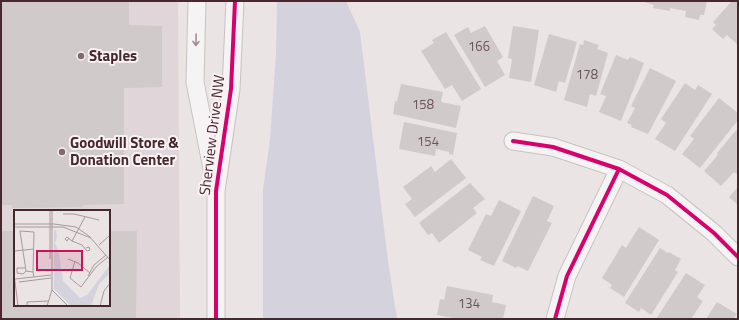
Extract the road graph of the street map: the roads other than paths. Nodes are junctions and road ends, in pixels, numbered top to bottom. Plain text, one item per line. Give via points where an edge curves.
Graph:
1 (196, 1) edge
2 (234, 1) edge
3 (513, 141) dead end
4 (619, 169) junction
5 (216, 191) junction
6 (738, 257) edge
7 (216, 319) edge
8 (555, 319) edge

1 -> 5 street, Sherview Drive NW via 195,82
2 - 5 street, Sherview Drive NW via 231,89
3 - 4 street via 553,147
4 - 6 street via 667,195 714,233
4 - 8 street via 567,276
5 - 7 street, Sherview Drive NW

